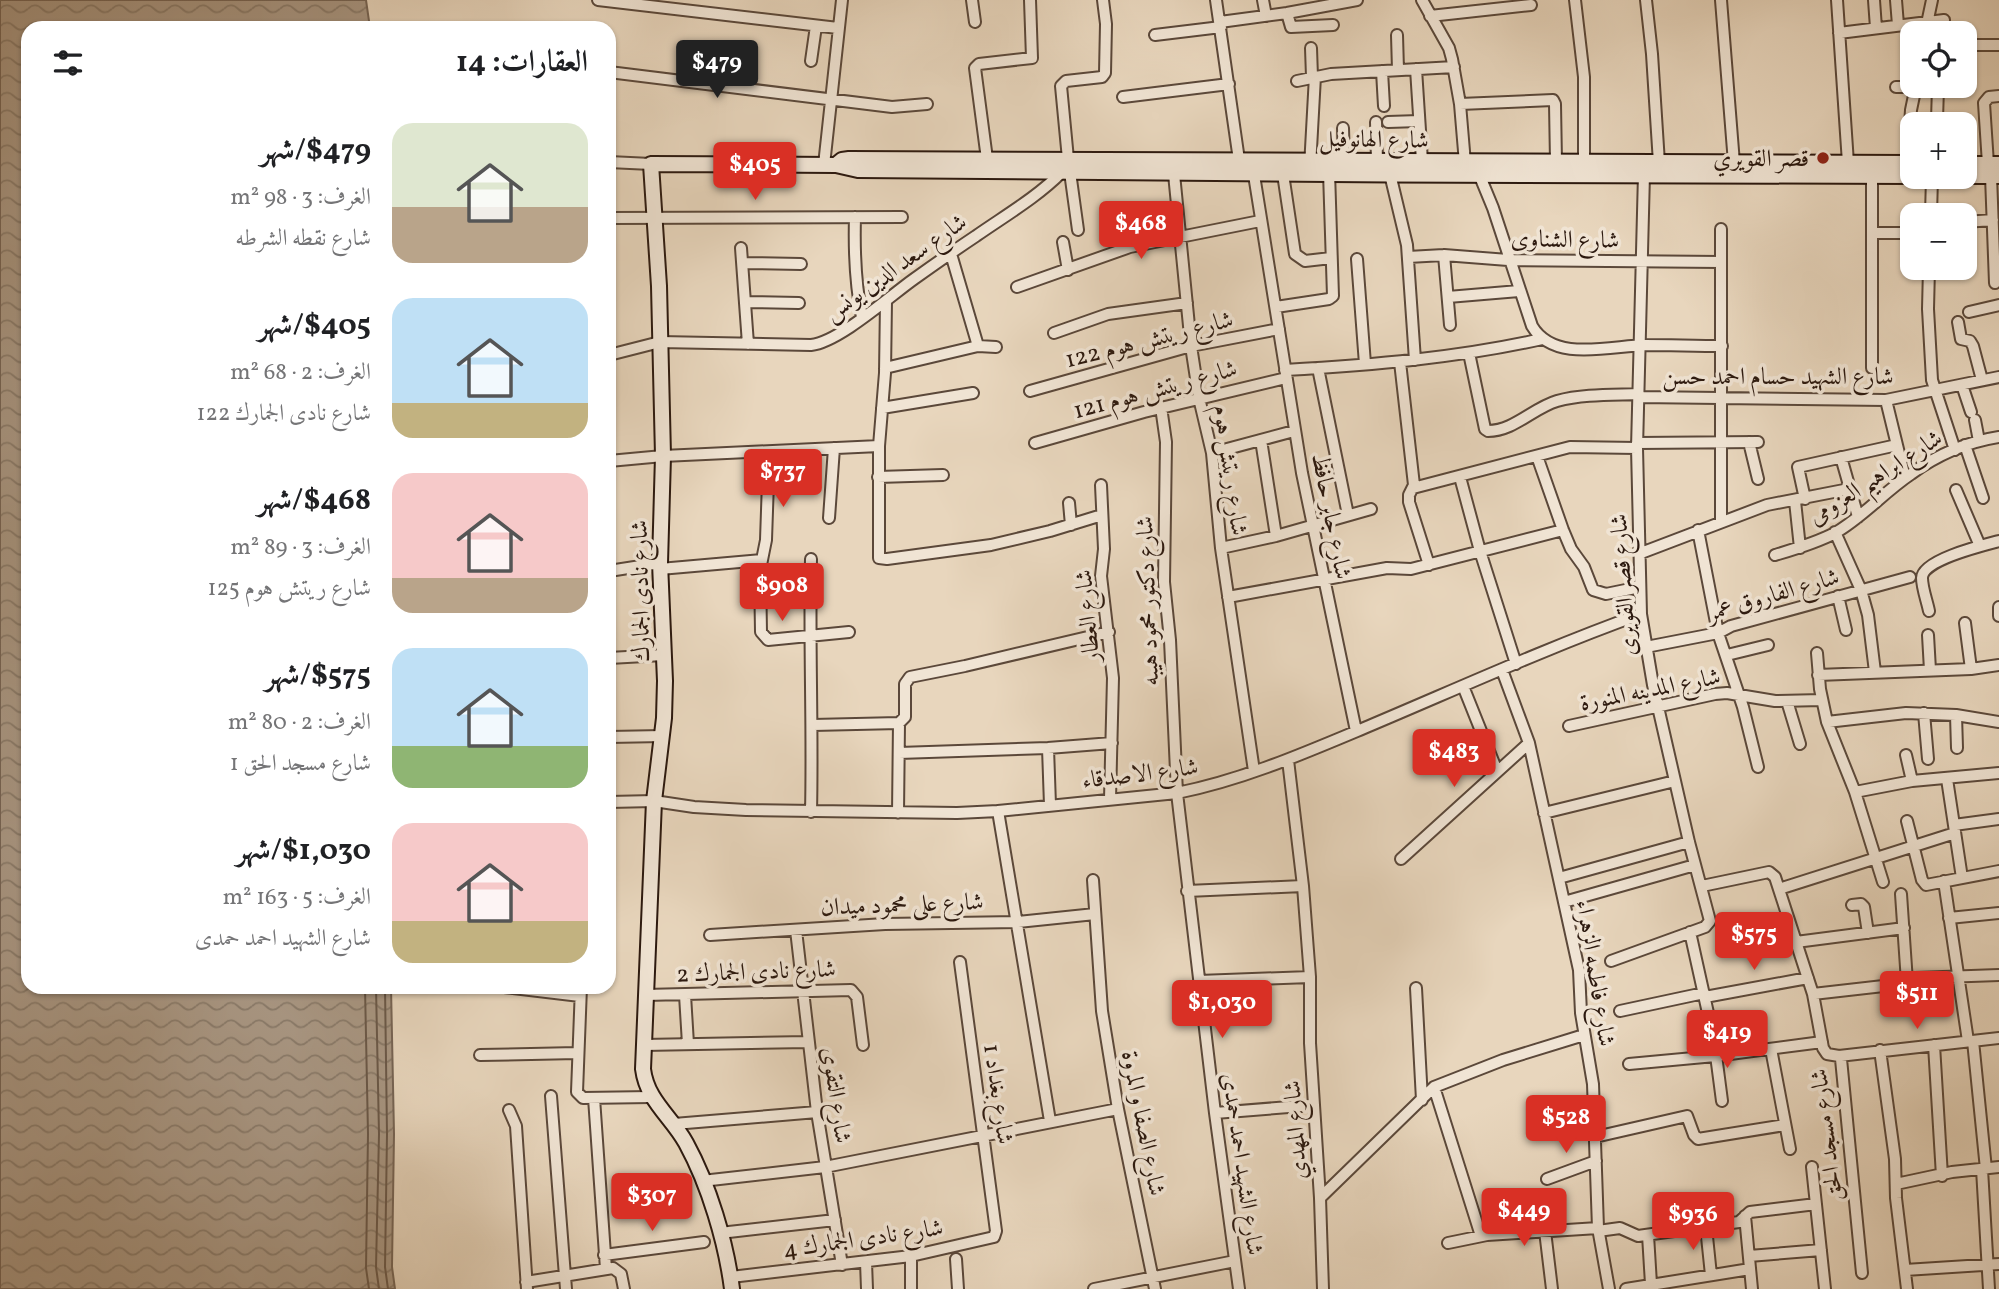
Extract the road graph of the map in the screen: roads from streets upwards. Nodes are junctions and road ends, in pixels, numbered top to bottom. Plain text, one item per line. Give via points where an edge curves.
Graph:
1 (598, 0) edge
2 (842, 0) edge
3 (972, 0) edge
4 (1030, 0) edge
5 (1103, 0) edge
6 (1216, 0) edge
7 (1263, 0) edge
8 (1357, 0) edge
9 (1422, 0) edge
10 (1575, 0) edge
11 (1646, 0) edge
12 (1721, 0) edge
13 (1837, 0) edge
14 (1874, 0) edge
15 (1896, 0) edge
16 (1932, 0) edge
17 (1531, 5) dead end
18 (1287, 13) junction
19 (1266, 16) junction
20 (1430, 16) junction
21 (1927, 21) edge
22 (975, 22) dead end
23 (1221, 24) junction
24 (1334, 25) dead end
25 (1898, 25) joint
26 (816, 26) junction
27 (838, 28) junction
28 (1876, 28) junction
29 (1839, 33) junction
30 (1155, 35) dead end
31 (1397, 35) dead end
32 (1977, 45) edge
33 (1999, 45) edge
34 (1311, 48) dead end
35 (811, 61) dead end
36 (1454, 67) junction
37 (1416, 69) junction
38 (1398, 70) junction
39 (1382, 71) junction
40 (616, 73) edge
41 (1314, 76) junction
42 (1297, 81) dead end
43 (1229, 84) junction
44 (1896, 87) dead end
45 (1900, 87) edge
46 (1999, 96) edge
47 (829, 97) junction
48 (1124, 97) dead end
49 (927, 104) dead end
50 (1460, 104) junction
51 (1384, 106) dead end
52 (1419, 121) junction
53 (1343, 128) dead end
54 (987, 159) junction
55 (1239, 160) junction
56 (1344, 161) junction
57 (1377, 161) junction
58 (1422, 161) junction
59 (616, 162) edge
60 (1556, 162) junction
61 (1584, 162) junction
62 (1465, 163) junction
63 (1659, 163) junction
64 (1734, 163) junction
65 (1848, 163) junction
66 (651, 164) junction
67 (830, 165) junction
68 (1310, 167) junction
69 (1067, 168) junction
70 (1900, 169) edge
71 (1994, 170) edge
72 (1329, 172) junction
73 (1900, 172) edge
74 (1174, 174) junction
75 (1283, 174) junction
76 (1390, 174) junction
77 (1479, 174) junction
78 (1644, 174) junction
79 (1254, 175) junction
80 (1872, 177) junction
81 (855, 217) junction
82 (902, 217) dead end
83 (616, 218) edge
84 (655, 218) junction
85 (1260, 221) junction
86 (1995, 221) edge
87 (1977, 222) edge
88 (1721, 229) dead end
89 (1078, 230) dead end
90 (1872, 233) junction
91 (1900, 233) edge
92 (1181, 236) junction
93 (1063, 242) dead end
94 (741, 248) dead end
95 (951, 254) junction
96 (1444, 255) junction
97 (1408, 257) junction
98 (1331, 258) junction
99 (1357, 258) dead end
100 (1508, 260) junction
101 (1643, 261) junction
102 (1721, 262) junction
103 (743, 263) junction
104 (801, 264) dead end
105 (1068, 270) junction
106 (1929, 280) edge
107 (1995, 283) dead end
108 (1017, 287) dead end
109 (1519, 291) junction
110 (1448, 297) junction
111 (745, 302) junction
112 (887, 302) junction
113 (799, 303) dead end
114 (1187, 303) junction
115 (1999, 305) edge
116 (1276, 307) junction
117 (1969, 312) dead end
118 (862, 317) junction
119 (1958, 322) dead end
120 (1450, 325) dead end
121 (1279, 329) junction
122 (1054, 333) dead end
123 (1542, 339) junction
124 (660, 342) junction
125 (748, 344) junction
126 (1641, 345) junction
127 (978, 346) junction
128 (1191, 346) junction
129 (1722, 346) junction
130 (996, 347) dead end
131 (1469, 352) junction
132 (616, 353) edge
133 (1415, 360) junction
134 (1400, 362) junction
135 (1365, 364) junction
136 (885, 368) junction
137 (1318, 368) junction
138 (1871, 368) dead end
139 (1285, 374) junction
140 (1999, 377) edge
141 (1982, 380) junction
142 (1962, 385) junction
143 (1030, 391) dead end
144 (1935, 391) junction
145 (974, 393) dead end
146 (1639, 395) junction
147 (1199, 398) junction
148 (1721, 398) junction
149 (1886, 400) junction
150 (1161, 407) junction
151 (882, 408) junction
152 (1294, 431) junction
153 (1999, 437) edge
154 (1261, 440) junction
155 (1979, 441) junction
156 (1720, 442) junction
157 (1035, 443) dead end
158 (1897, 445) junction
159 (879, 446) junction
160 (1637, 446) junction
161 (1960, 447) junction
162 (834, 449) junction
163 (769, 453) junction
164 (1212, 453) junction
165 (663, 456) junction
166 (1537, 456) junction
167 (1841, 457) junction
168 (616, 460) edge
169 (943, 475) dead end
170 (878, 477) junction
171 (1460, 477) junction
172 (1905, 478) junction
173 (1758, 480) dead end
174 (1101, 485) dead end
175 (1413, 488) junction
176 (1849, 489) junction
177 (1956, 490) dead end
178 (1983, 498) dead end
179 (1800, 500) junction
180 (1069, 503) dead end
181 (1371, 509) dead end
182 (1102, 515) junction
183 (1348, 515) junction
184 (1858, 517) junction
185 (830, 518) dead end
186 (1721, 521) junction
187 (1071, 524) junction
188 (1313, 526) junction
189 (1563, 530) junction
190 (1698, 530) junction
191 (1835, 533) junction
192 (1276, 536) junction
193 (1999, 541) edge
194 (1980, 546) junction
195 (1221, 548) junction
196 (1800, 548) junction
197 (1480, 551) junction
198 (1641, 553) junction
199 (1774, 555) dead end
200 (811, 559) dead end
201 (762, 560) junction
202 (1429, 565) junction
203 (660, 566) junction
204 (616, 569) edge
205 (1910, 577) dead end
206 (1324, 580) junction
207 (1640, 587) junction
208 (1861, 590) junction
209 (1838, 596) junction
210 (1228, 597) junction
211 (1929, 611) dead end
212 (1641, 614) junction
213 (1965, 624) dead end
214 (1846, 630) dead end
215 (849, 632) dead end
216 (1109, 632) junction
217 (1718, 633) junction
218 (1928, 635) dead end
219 (809, 636) junction
220 (1768, 645) dead end
221 (1646, 647) junction
222 (1817, 653) dead end
223 (663, 655) junction
224 (1727, 655) junction
225 (616, 657) edge
226 (1516, 664) junction
227 (1999, 665) edge
228 (1970, 669) junction
229 (1502, 670) junction
230 (1930, 670) junction
231 (1875, 672) junction
232 (1818, 675) junction
233 (1463, 686) junction
234 (1737, 694) junction
235 (1822, 699) junction
236 (1787, 701) junction
237 (1658, 707) junction
238 (1924, 713) junction
239 (1956, 715) junction
240 (1827, 722) junction
241 (1999, 722) edge
242 (899, 723) junction
243 (813, 725) junction
244 (1569, 726) dead end
245 (1356, 731) junction
246 (663, 736) junction
247 (616, 737) edge
248 (1112, 743) junction
249 (1529, 743) junction
250 (1800, 744) dead end
251 (1048, 748) junction
252 (1957, 748) dead end
253 (899, 753) junction
254 (1906, 755) dead end
255 (1928, 759) dead end
256 (1288, 760) junction
257 (1758, 767) dead end
258 (1254, 771) junction
259 (1497, 771) junction
260 (1999, 774) edge
261 (1947, 779) junction
262 (1675, 781) junction
263 (1912, 781) junction
264 (1855, 792) junction
265 (1177, 793) junction
266 (1110, 799) junction
267 (654, 801) junction
268 (616, 802) edge
269 (1050, 805) junction
270 (998, 811) junction
271 (811, 812) junction
272 (898, 813) junction
273 (1544, 813) junction
274 (1999, 818) edge
275 (1908, 821) dead end
276 (1955, 829) junction
277 (1689, 842) junction
278 (1914, 846) junction
279 (1875, 858) junction
280 (1401, 859) dead end
281 (1695, 865) junction
282 (1999, 871) edge
283 (1559, 878) junction
284 (1962, 878) junction
285 (1093, 880) dead end
286 (1944, 881) junction
287 (1883, 882) dead end
288 (1303, 886) junction
289 (1702, 886) junction
290 (1779, 889) junction
291 (1187, 891) junction
292 (1901, 894) dead end
293 (1564, 902) junction
294 (1852, 905) dead end
295 (1999, 913) edge
296 (1095, 914) junction
297 (1950, 918) junction
298 (1018, 922) junction
299 (1903, 928) junction
300 (796, 930) junction
301 (1690, 932) junction
302 (1868, 933) junction
303 (710, 935) dead end
304 (1796, 942) junction
305 (1611, 961) dead end
306 (960, 962) dead end
307 (1999, 975) edge
308 (1957, 976) junction
309 (1310, 977) junction
310 (1808, 978) junction
311 (1199, 981) junction
312 (1907, 982) junction
313 (1416, 988) dead end
314 (802, 992) junction
315 (581, 994) edge
316 (1813, 994) junction
317 (646, 995) junction
318 (685, 995) junction
319 (1704, 995) junction
320 (1620, 1011) dead end
321 (1584, 1035) junction
322 (1999, 1038) edge
323 (1971, 1041) junction
324 (808, 1042) junction
325 (1822, 1042) junction
326 (688, 1044) junction
327 (644, 1045) junction
328 (863, 1045) dead end
329 (1934, 1045) junction
330 (1771, 1049) junction
331 (1880, 1050) junction
332 (578, 1053) junction
333 (480, 1055) dead end
334 (1715, 1056) junction
335 (1839, 1056) junction
336 (1629, 1064) dead end
337 (1434, 1087) junction
338 (551, 1096) dead end
339 (651, 1097) junction
340 (594, 1098) junction
341 (1422, 1100) junction
342 (1722, 1101) dead end
343 (1314, 1105) junction
344 (1118, 1109) junction
345 (509, 1110) dead end
346 (817, 1112) junction
347 (1215, 1113) junction
348 (1050, 1121) junction
349 (674, 1124) junction
350 (1785, 1125) junction
351 (984, 1135) junction
352 (1595, 1137) junction
353 (1790, 1149) dead end
354 (1596, 1161) junction
355 (825, 1167) junction
356 (1812, 1167) dead end
357 (1999, 1167) edge
358 (1984, 1169) junction
359 (1942, 1175) junction
360 (1547, 1179) dead end
361 (702, 1181) junction
362 (1896, 1184) junction
363 (1320, 1198) junction
364 (1816, 1204) junction
365 (1745, 1216) junction
366 (835, 1220) junction
367 (1706, 1227) junction
368 (1598, 1229) junction
369 (996, 1231) joint
370 (1545, 1231) junction
371 (720, 1233) junction
372 (1648, 1235) junction
373 (1482, 1236) junction
374 (704, 1242) dead end
375 (1448, 1242) dead end
376 (1821, 1250) junction
377 (604, 1255) junction
378 (911, 1256) junction
379 (1749, 1256) junction
380 (956, 1259) dead end
381 (1235, 1261) junction
382 (866, 1262) junction
383 (1994, 1264) edge
384 (842, 1265) junction
385 (606, 1269) junction
386 (1750, 1269) junction
387 (1905, 1270) junction
388 (1862, 1273) dead end
389 (1711, 1275) junction
390 (564, 1276) junction
391 (1152, 1277) junction
392 (731, 1283) edge
393 (527, 1285) edge
394 (1655, 1285) edge
395 (566, 1289) edge
396 (624, 1289) edge
397 (867, 1289) edge
398 (911, 1289) edge
399 (958, 1289) edge
400 (1094, 1289) edge
401 (1155, 1289) edge
402 (1239, 1289) edge
403 (1323, 1289) edge
404 (1552, 1289) edge
405 (1609, 1289) edge
406 (1626, 1289) edge
407 (1752, 1289) edge
408 (1825, 1289) edge
409 (1907, 1289) edge
410 (1989, 1289) edge

1 - 26 street
2 - 27 street
3 - 22 street
4 - 54 street via 1032,58 975,68
5 - 69 street via 1105,74 1066,81 1061,86
6 - 23 street
7 - 19 street
8 - 18 street
9 - 20 street
10 - 61 street via 1584,77
11 - 63 street
12 - 64 street
13 - 29 street
14 - 28 street
15 - 25 street
16 - 21 street
17 - 20 street
18 - 19 street
18 - 24 street via 1291,27
19 - 23 street
20 - 36 street via 1449,48
23 - 30 street
23 - 43 street
25 - 28 street
26 - 27 street
26 - 35 street
27 - 47 street
28 - 29 street
29 - 65 street
31 - 38 street
32 - 33 street
34 - 41 street
36 - 37 street
36 - 50 street
37 - 38 street
37 - 52 street
38 - 39 street
39 - 41 street
39 - 51 street
40 - 47 street
41 - 42 street
41 - 68 street
43 - 48 street
43 - 55 street
44 - 45 street
46 - 71 street via 1984,103
47 - 49 street via 892,107
47 - 67 street
50 - 60 street via 1553,100
50 - 62 street
52 - 57 street via 1382,122
52 - 58 street
53 - 56 street
54 - 67 street, شارع الهانوفيل via 849,159
54 - 69 street, شارع الهانوفيل
55 - 68 street, شارع الهانوفيل
55 - 69 street, شارع الهانوفيل
56 - 57 street, شارع الهانوفيل
56 - 68 street, شارع الهانوفيل
57 - 58 street, شارع الهانوفيل
58 - 62 street, شارع الهانوفيل
59 - 66 street, شارع الهانوفيل
60 - 61 street, شارع الهانوفيل
60 - 62 street, شارع الهانوفيل
61 - 63 street, شارع الهانوفيل
63 - 64 street, شارع الهانوفيل
64 - 65 street, شارع الهانوفيل
65 - 70 street, شارع الهانوفيل
66 - 67 street, شارع الهانوفيل
66 - 84 street, شارع نادى الجمارك
67 - 69 street, شارع الهانوفيل via 859,170
68 - 72 street, شارع الهانوفيل
68 - 75 street, شارع الهانوفيل
69 - 74 street, شارع الهانوفيل
69 - 89 street
69 - 95 street, شارع سعد الدين يونس via 1027,203
71 - 86 street
72 - 76 street, شارع الهانوفيل
72 - 98 street
73 - 80 street, شارع الهانوفيل
74 - 79 street, شارع الهانوفيل
74 - 92 street, شارع ريتش هوم
75 - 79 street, شارع الهانوفيل
75 - 98 street via 1296,254 1305,261
76 - 77 street, شارع الهانوفيل
76 - 97 street
77 - 78 street, شارع الهانوفيل
77 - 100 street
78 - 80 street, شارع الهانوفيل
78 - 101 street, شارع قصر القويرى
79 - 85 street, شارع جابر حافظ
80 - 90 street
81 - 82 street
81 - 84 street
81 - 118 street via 855,277
83 - 84 street
84 - 124 street, شارع نادى الجمارك
85 - 92 street
85 - 116 street, شارع جابر حافظ
86 - 87 street
86 - 107 street
88 - 102 street
90 - 91 street
90 - 138 street
92 - 105 street via 1130,247
92 - 114 street, شارع ريتش هوم
93 - 105 street
94 - 103 street
95 - 112 street, شارع سعد الدين يونس
95 - 127 street
96 - 97 street, شارع الشناوى
96 - 100 street, شارع الشناوى
96 - 110 street
97 - 133 street
98 - 116 street via 1332,298
99 - 135 street
100 - 101 street, شارع الشناوى
100 - 109 street
101 - 102 street, شارع الشناوى
101 - 126 street, شارع قصر القويرى
102 - 129 street
103 - 104 street
103 - 111 street
105 - 108 street
106 - 144 street
109 - 110 street
109 - 123 street
110 - 120 street
111 - 113 street
111 - 125 street
112 - 118 street, شارع سعد الدين يونس
112 - 136 street
114 - 122 street via 1108,314
114 - 128 street, شارع ريتش هوم
115 - 117 street
116 - 121 street, شارع جابر حافظ
118 - 125 street, شارع سعد الدين يونس via 818,344
119 - 141 street via 1961,339 1973,346
121 - 128 street, شارع ريتش هوم 122
121 - 139 street, شارع جابر حافظ
123 - 126 street via 1584,349
123 - 131 street, شارع ريتش هوم 121
124 - 125 street, شارع سعد الدين يونس
124 - 132 street, شارع سعد الدين يونس
124 - 165 street, شارع نادى الجمارك
126 - 129 street
126 - 146 street, شارع قصر القويرى
127 - 130 street
127 - 136 street
128 - 143 street, شارع ريتش هوم 122
128 - 147 street, شارع ريتش هوم
129 - 148 street
131 - 133 street, شارع ريتش هوم 121
131 - 146 street, شارع الشهيد حسام احمد حسن via 1488,431 1509,426 1557,401
133 - 134 street, شارع ريتش هوم 121
134 - 135 street, شارع ريتش هوم 121
134 - 175 street
135 - 137 street, شارع ريتش هوم 121
136 - 151 street
137 - 139 street, شارع ريتش هوم 121
137 - 183 street
139 - 147 street, شارع ريتش هوم 121
139 - 152 street, شارع جابر حافظ
140 - 141 street, شارع الشهيد حسام احمد حسن
141 - 142 street, شارع الشهيد حسام احمد حسن
142 - 144 street, شارع الشهيد حسام احمد حسن
142 - 155 street
144 - 149 street, شارع الشهيد حسام احمد حسن
144 - 161 street
145 - 151 street
146 - 148 street, شارع الشهيد حسام احمد حسن
146 - 160 street, شارع قصر القويرى
147 - 150 street, شارع ريتش هوم 121
147 - 164 street, شارع ريتش هوم
148 - 149 street, شارع الشهيد حسام احمد حسن
148 - 156 street
149 - 158 street
150 - 157 street, شارع ريتش هوم 121
150 - 265 street, شارع دكتور محمود هيبه via 1166,442 1164,582
151 - 159 street
152 - 154 street
152 - 188 street, شارع جابر حافظ
153 - 155 street, شارع ابراهيم العزومى
154 - 164 street
154 - 192 street, شارع ريتش هوم
155 - 161 street, شارع ابراهيم العزومى
156 - 160 street
156 - 173 street via 1754,442
156 - 186 street
158 - 167 street
158 - 172 street
159 - 162 street
159 - 170 street
160 - 166 street via 1570,447
160 - 198 street, شارع قصر القويرى
161 - 172 street, شارع ابراهيم العزومى
161 - 178 street
162 - 163 street
162 - 185 street
163 - 165 street
163 - 201 street
164 - 195 street, شارع ريتش هوم
165 - 168 street
165 - 203 street, شارع نادى الجمارك
166 - 171 street
166 - 189 street
167 - 176 street
167 - 179 street via 1798,467
169 - 170 street
170 - 187 street via 880,558 991,545
171 - 175 street
171 - 197 street
172 - 184 street, شارع ابراهيم العزومى
174 - 182 street, شارع العطار
175 - 202 street via 1409,502
176 - 179 street
176 - 184 street
177 - 194 street
179 - 186 street via 1767,505
179 - 196 street
180 - 187 street
181 - 183 street
182 - 187 street
182 - 216 street, شارع العطار via 1101,576
183 - 188 street
184 - 191 street, شارع ابراهيم العزومى
186 - 190 street
188 - 192 street
188 - 206 street, شارع جابر حافظ
189 - 197 street
189 - 207 street via 1596,593
190 - 198 street
190 - 217 street
191 - 196 street, شارع ابراهيم العزومى
191 - 208 street
192 - 195 street
193 - 194 street
194 - 211 street via 1959,552 1923,574
195 - 210 street, شارع ريتش هوم
196 - 199 street, شارع ابراهيم العزومى
197 - 202 street
197 - 226 street
198 - 207 street, شارع قصر القويرى
200 - 219 street
201 - 203 street
201 - 219 street via 763,635 768,640
202 - 206 street
203 - 204 street
203 - 223 street, شارع نادى الجمارك
205 - 208 street, شارع الفاروق عمر
206 - 210 street
206 - 245 street, شارع جابر حافظ
207 - 212 street, شارع قصر القويرى
208 - 209 street, شارع الفاروق عمر
208 - 231 street
209 - 214 street
209 - 217 street, شارع الفاروق عمر
210 - 258 street, شارع ريتش هوم
212 - 221 street, شارع قصر القويرى
212 - 226 street, شارع الاصدقاء
213 - 228 street
215 - 219 street
216 - 242 street via 910,677 905,684 905,717
216 - 248 street, شارع العطار via 1114,678
217 - 221 street, شارع الفاروق عمر
217 - 224 street
218 - 230 street
219 - 243 street
220 - 224 street
221 - 237 street, شارع قصر القويرى
222 - 232 street
223 - 225 street
223 - 246 street, شارع نادى الجمارك
224 - 234 street
226 - 229 street, شارع الاصدقاء
227 - 228 street
228 - 230 street
229 - 233 street, شارع الاصدقاء
229 - 249 street, شارع فاطمه الزهراء
230 - 231 street
231 - 232 street
232 - 235 street
233 - 245 street, شارع الاصدقاء
233 - 259 street
234 - 236 street, شارع المدينه المنورة
234 - 237 street, شارع المدينه المنورة via 1715,694
234 - 257 street
235 - 236 street, شارع المدينه المنورة
235 - 240 street
236 - 250 street
237 - 244 street, شارع المدينه المنورة
237 - 262 street, شارع قصر القويرى
238 - 239 street
238 - 240 street
238 - 255 street
239 - 241 street
239 - 252 street
240 - 264 street
242 - 243 street
242 - 253 street
243 - 271 street
245 - 256 street, شارع الاصدقاء
246 - 247 street
246 - 267 street, شارع نادى الجمارك
248 - 251 street
248 - 266 street, شارع العطار
249 - 259 street
249 - 273 street, شارع فاطمه الزهراء
251 - 253 street
251 - 269 street
253 - 272 street
254 - 263 street
256 - 258 street, شارع الاصدقاء
256 - 288 street, شارع المهدي
258 - 265 street, شارع الاصدقاء
259 - 280 street
260 - 261 street
261 - 263 street
261 - 276 street
262 - 273 street
262 - 277 street, شارع قصر القويرى
263 - 264 street
264 - 279 street
265 - 266 street, شارع الاصدقاء
265 - 291 street, شارع الشهيد احمد حمدى
266 - 269 street, شارع الاصدقاء
267 - 268 street, شارع الاصدقاء
267 - 271 street, شارع الاصدقاء
267 - 317 street, شارع نادى الجمارك
269 - 270 street, شارع الاصدقاء
270 - 272 street, شارع الاصدقاء
270 - 298 street
271 - 272 street, شارع الاصدقاء
273 - 283 street, شارع فاطمه الزهراء
274 - 276 street
275 - 278 street
276 - 278 street
276 - 284 street
277 - 281 street, شارع قصر القويرى
277 - 283 street
278 - 279 street
278 - 286 street via 1923,883
279 - 287 street
279 - 290 street
281 - 289 street, شارع قصر القويرى
281 - 293 street
282 - 284 street
283 - 293 street, شارع فاطمه الزهراء
284 - 286 street
285 - 296 street, شارع الصفا و المروة
286 - 297 street
288 - 291 street
288 - 309 street, شارع المهدي
289 - 290 street via 1769,872
289 - 301 street, شارع قصر القويرى via 1710,921
290 - 304 street, شارع مسجد الحق
291 - 311 street, شارع الشهيد احمد حمدى
292 - 299 street
293 - 321 street, شارع فاطمه الزهراء via 1579,970
294 - 302 street via 1864,908
295 - 297 street
296 - 298 street, شارع على محمود ميدان
296 - 344 street, شارع الصفا و المروة via 1102,1011
297 - 308 street
298 - 300 street, شارع على محمود ميدان
298 - 348 street
299 - 302 street
299 - 312 street
300 - 303 street, شارع على محمود ميدان
300 - 314 street, شارع التقوى
301 - 305 street
301 - 319 street
302 - 304 street
304 - 310 street, شارع مسجد الحق
306 - 351 street, شارع بغداد 1
307 - 308 street
308 - 312 street
308 - 323 street
309 - 311 street
309 - 343 street, شارع المهدي
310 - 316 street, شارع مسجد الحق
310 - 319 street
311 - 347 street, شارع الشهيد احمد حمدى
312 - 316 street
313 - 341 street
314 - 318 street, شارع نادى الجمارك 2
314 - 324 street, شارع التقوى
314 - 328 street, شارع نادى الجمارك 2 via 846,989 855,993
315 - 332 street
316 - 325 street, شارع مسجد الحق
317 - 318 street, شارع نادى الجمارك 2
317 - 327 street, شارع نادى الجمارك
318 - 326 street
319 - 320 street
319 - 334 street
321 - 337 street
321 - 352 street, شارع فاطمه الزهراء via 1593,1084
322 - 323 street
323 - 329 street
323 - 358 street
324 - 326 street
324 - 346 street, شارع التقوى
325 - 330 street
325 - 335 street, شارع مسجد الحق via 1827,1054
326 - 327 street
327 - 339 street, شارع نادى الجمارك via 645,1084
329 - 331 street
329 - 359 street
330 - 334 street
330 - 350 street
331 - 335 street
331 - 362 street
332 - 333 street
332 - 340 street via 577,1092 583,1098
334 - 336 street
334 - 342 street
335 - 388 street, شارع مسجد الحق
337 - 341 street
337 - 373 street
338 - 390 street
339 - 340 street
339 - 349 street, شارع نادى الجمارك
340 - 377 street
341 - 363 street
343 - 347 street
343 - 363 street, شارع المهدي
344 - 348 street
344 - 391 street, شارع الصفا و المروة
345 - 393 street via 516,1126
346 - 349 street
346 - 355 street, شارع التقوى
347 - 381 street, شارع الشهيد احمد حمدى
348 - 351 street
349 - 361 street, شارع نادى الجمارك
350 - 352 street via 1698,1139 1687,1116
350 - 353 street
351 - 355 street
351 - 369 street, شارع بغداد 1
352 - 354 street, شارع فاطمه الزهراء
354 - 360 street
354 - 368 street, شارع فاطمه الزهراء
355 - 361 street
355 - 366 street, شارع التقوى
356 - 364 street
357 - 358 street
358 - 359 street
358 - 383 street
359 - 362 street
361 - 371 street, شارع نادى الجمارك
362 - 387 street
363 - 403 street, شارع المهدي
364 - 365 street
364 - 376 street
365 - 367 street via 1740,1222
365 - 379 street
366 - 371 street
366 - 384 street, شارع التقوى
367 - 372 street
367 - 389 street
368 - 370 street
368 - 372 street via 1620,1228 1634,1236
368 - 405 street, شارع فاطمه الزهراء
369 - 378 street, شارع نادى الجمارك 4 via 992,1239
370 - 373 street
370 - 404 street
371 - 392 street, شارع نادى الجمارك
372 - 394 street
373 - 375 street
374 - 377 street
376 - 379 street
376 - 408 street
377 - 385 street
378 - 382 street, شارع نادى الجمارك 4
378 - 398 street
379 - 386 street
380 - 399 street
381 - 391 street
381 - 402 street, شارع الشهيد احمد حمدى
382 - 384 street, شارع نادى الجمارك 4
382 - 397 street
383 - 387 street
383 - 410 street
384 - 392 street, شارع نادى الجمارك 4
385 - 390 street
385 - 396 street via 619,1271
386 - 389 street
386 - 407 street
387 - 409 street
389 - 394 street
390 - 393 street
390 - 395 street
391 - 400 street
391 - 401 street, شارع الصفا و المروة
394 - 406 street

